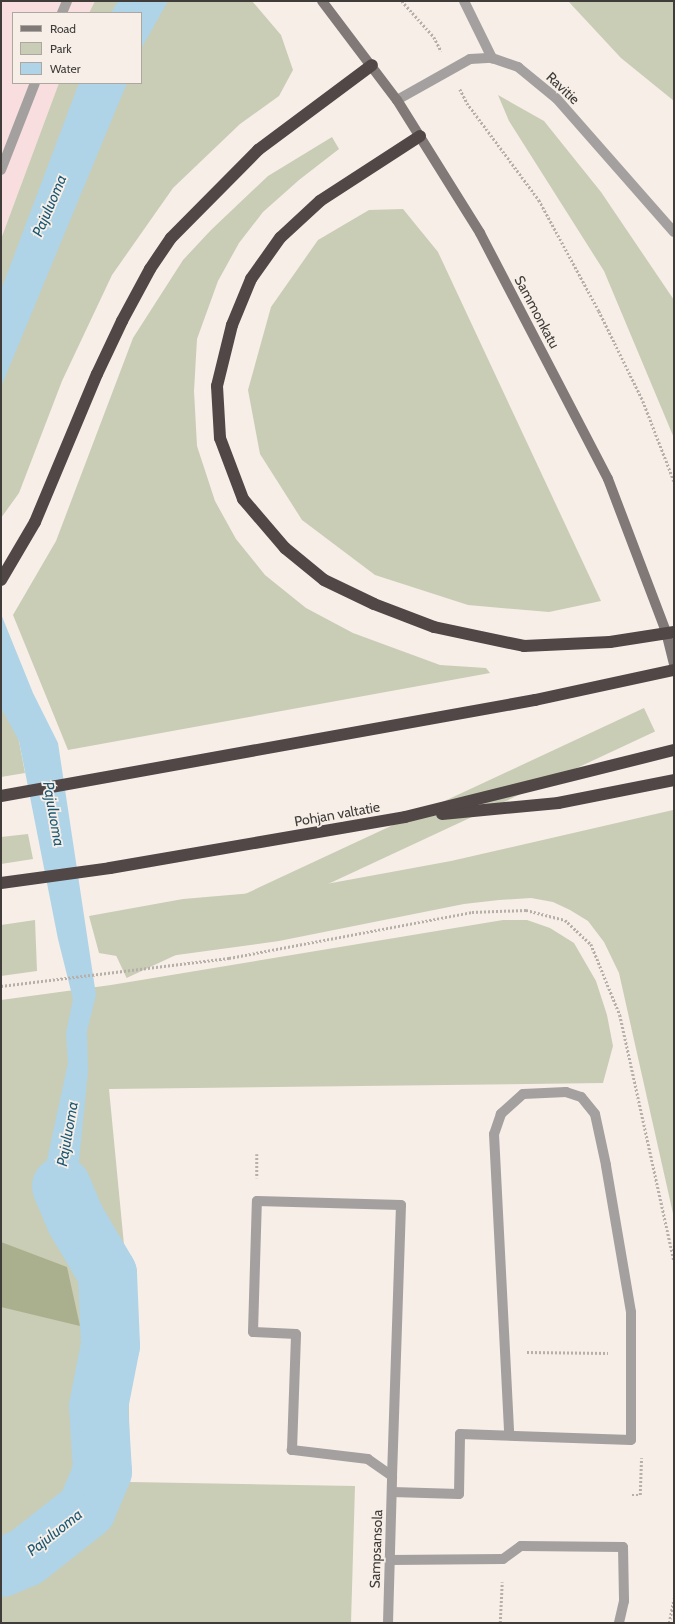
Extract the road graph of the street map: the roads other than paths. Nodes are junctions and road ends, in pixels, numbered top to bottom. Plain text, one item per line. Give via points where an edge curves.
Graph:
1 (67, 1) edge
2 (322, 1) edge
3 (464, 1) edge
4 (62, 12) edge
5 (492, 58) junction
6 (372, 65) junction
7 (35, 84) edge
8 (397, 100) junction
9 (420, 136) junction
10 (1, 170) edge
11 (674, 232) edge
12 (3, 576) edge
13 (674, 632) edge
14 (674, 664) edge
15 (674, 670) edge
16 (674, 750) edge
17 (674, 780) edge
18 (1, 796) edge
19 (405, 817) junction
20 (1, 883) edge
21 (508, 1435) junction
22 (392, 1476) junction
23 (392, 1492) junction
24 (390, 1560) junction
25 (388, 1623) edge
26 (619, 1623) edge

1 - 4 street
2 - 6 main road, Sammonkatu
3 - 5 street
5 - 8 street, Ravitie via 470,60
5 - 11 street, Ravitie via 518,67 557,99
6 - 8 main road, Sammonkatu
6 - 12 highway via 258,150 171,238 150,269 122,321 35,522
7 - 10 street
8 - 9 main road, Sammonkatu
9 - 13 highway via 320,201 280,238 251,280 232,325 217,386 220,438 243,499 285,548 324,580 374,604 434,627 524,646 610,642
9 - 14 main road, Sammonkatu via 480,233 608,479 666,632
15 - 18 highway via 535,700
16 - 19 highway, Pohjan valtatie
17 - 19 highway via 558,803
19 - 20 highway, Pohjan valtatie via 110,868
21 - 21 street via 494,1134 501,1114 523,1094 566,1092 581,1097 595,1114 606,1165 631,1312 631,1440
21 - 23 street via 460,1434 459,1494
22 - 22 street, Sampsansola via 402,1205 257,1201 253,1332 296,1334 292,1450 368,1459
22 - 23 street, Sampsansola
23 - 24 street, Sampsansola
24 - 25 street, Sampsansola
24 - 26 street via 503,1559 521,1546 623,1547 624,1601

